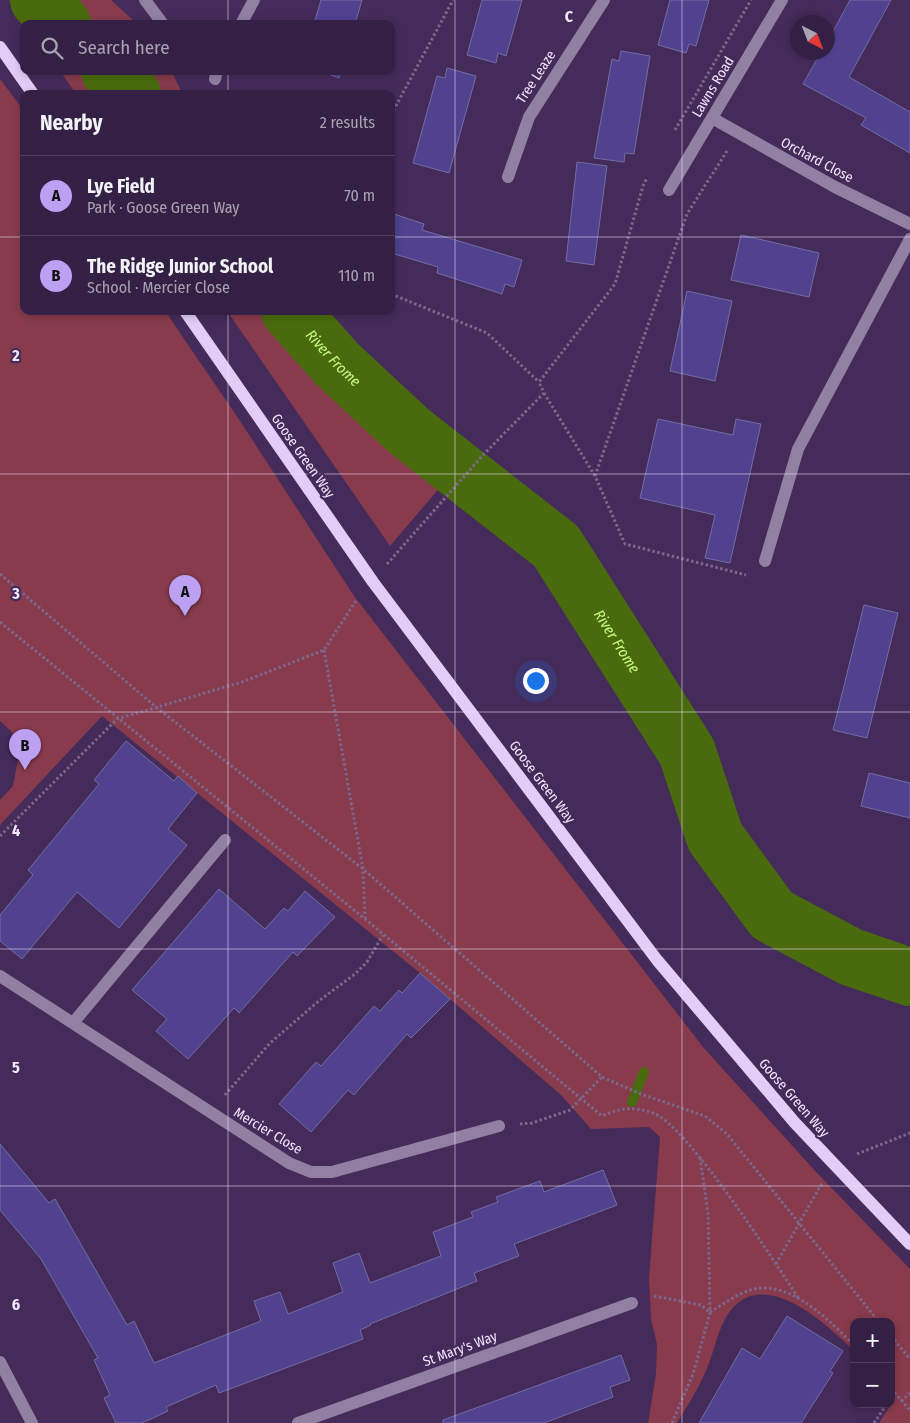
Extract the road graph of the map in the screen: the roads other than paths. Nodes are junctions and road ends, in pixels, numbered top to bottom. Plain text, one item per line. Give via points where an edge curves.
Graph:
1 (145, 0) edge
2 (254, 0) edge
3 (604, 0) edge
4 (782, 0) edge
5 (160, 20) edge
6 (243, 20) edge
7 (0, 47) edge
8 (30, 90) edge
9 (712, 118) junction
10 (508, 177) dead end
11 (669, 190) dead end
12 (910, 224) edge
13 (910, 239) edge
14 (188, 315) edge
15 (765, 562) road end
16 (225, 840) dead end
17 (0, 976) edge
18 (73, 1023) junction
19 (499, 1126) road end
20 (910, 1244) edge
21 (632, 1303) road end
22 (0, 1362) edge
23 (32, 1423) edge
24 (298, 1423) edge

1 - 5 street
2 - 6 street
3 - 10 street, Tree Leaze via 529,117
4 - 9 street, Lawns Road
7 - 8 main road
9 - 11 street, Lawns Road
9 - 12 street, Orchard Close via 835,187
13 - 15 street via 798,449
14 - 20 main road, Goose Green Way via 373,582 657,960 832,1164
16 - 18 street
17 - 18 street, Mercier Close
18 - 19 street, Mercier Close via 289,1163 311,1172 332,1172
21 - 24 street, St Mary's Way
22 - 23 street

